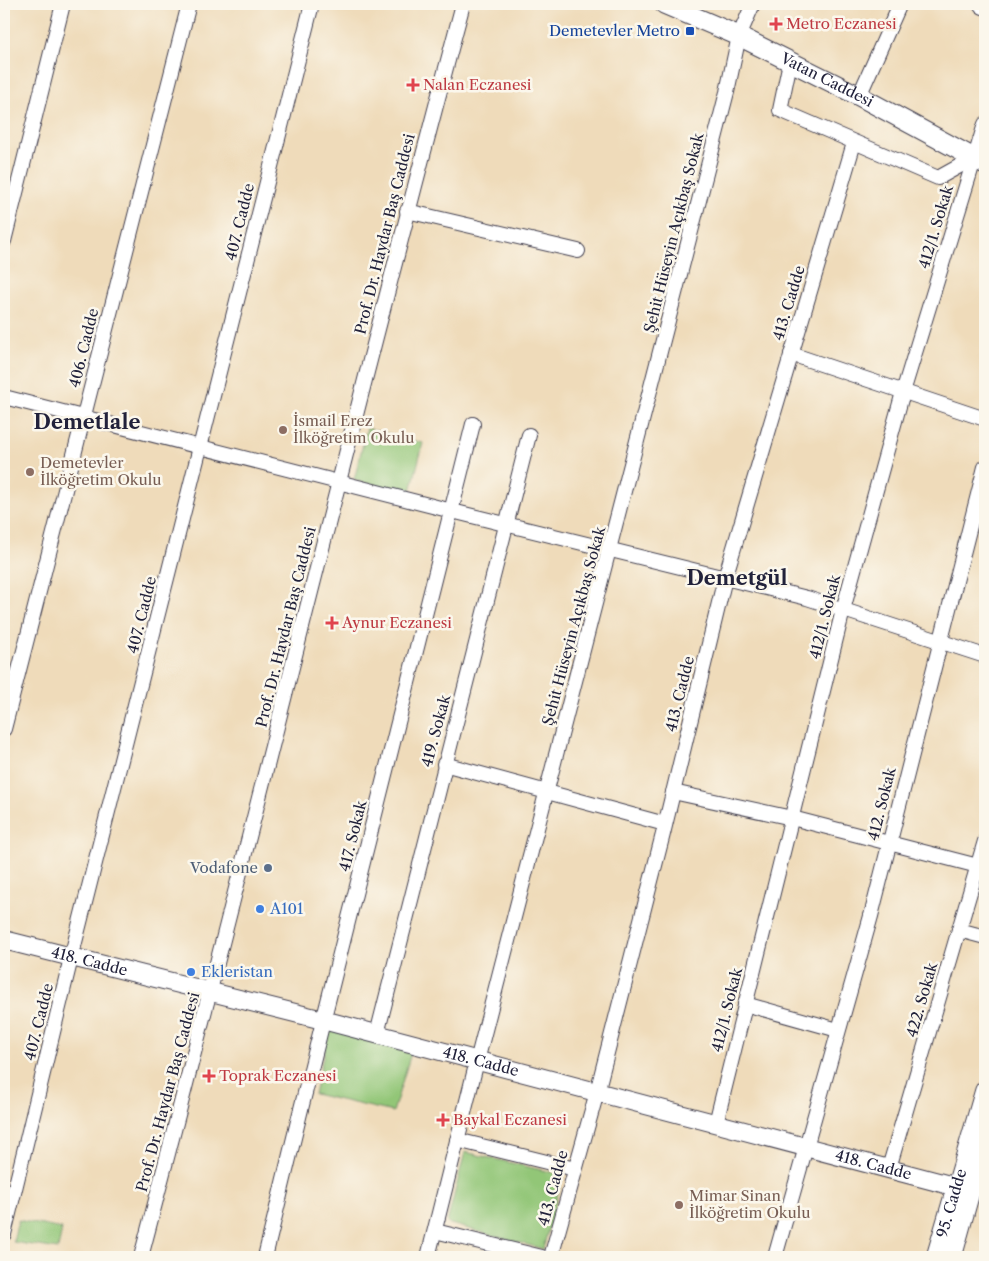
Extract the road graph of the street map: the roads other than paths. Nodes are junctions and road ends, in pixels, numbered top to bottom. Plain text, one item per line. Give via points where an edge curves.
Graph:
1 (63, 4) edge
2 (188, 4) edge
3 (312, 4) edge
4 (463, 4) edge
5 (664, 4) edge
6 (753, 4) edge
7 (900, 4) edge
8 (739, 36) junction
9 (790, 62) junction
10 (860, 96) junction
11 (985, 124) edge
12 (854, 143) junction
13 (980, 161) edge
14 (407, 211) junction
15 (4, 241) edge
16 (578, 251) dead end
17 (791, 354) junction
18 (903, 392) junction
19 (4, 397) edge
20 (83, 416) junction
21 (985, 419) edge
22 (473, 424) dead end
23 (529, 435) dead end
24 (201, 446) junction
25 (985, 468) edge
26 (339, 482) junction
27 (452, 511) junction
28 (507, 524) junction
29 (610, 550) junction
30 (725, 578) junction
31 (843, 610) junction
32 (940, 641) junction
33 (985, 656) edge
34 (4, 728) edge
35 (444, 764) junction
36 (673, 792) junction
37 (547, 793) junction
38 (792, 818) junction
39 (665, 824) junction
40 (889, 842) junction
41 (985, 842) edge
42 (978, 866) junction
43 (959, 930) junction
44 (985, 937) edge
45 (4, 940) edge
46 (71, 958) junction
47 (210, 993) junction
48 (745, 1004) junction
49 (323, 1020) junction
50 (838, 1030) junction
51 (377, 1034) junction
52 (477, 1061) junction
53 (985, 1090) edge
54 (597, 1092) junction
55 (716, 1123) junction
56 (985, 1139) edge
57 (457, 1140) junction
58 (805, 1146) junction
59 (889, 1168) junction
60 (575, 1169) junction
61 (964, 1189) junction
62 (435, 1231) junction
63 (4, 1234) edge
64 (141, 1257) edge
65 (265, 1257) edge
66 (428, 1257) edge
67 (542, 1257) edge
68 (551, 1257) edge
69 (775, 1257) edge
70 (936, 1257) edge
71 (952, 1257) edge

1 - 15 street
2 - 20 street, 406. Cadde
3 - 24 street, 407. Cadde
4 - 14 street, Prof. Dr. Haydar Baş Caddesi
5 - 8 main road, Vatan Caddesi
6 - 8 street, Şehit Hüseyin Açıkbaş Sokak
7 - 10 street
8 - 9 main road, Vatan Caddesi
8 - 29 street, Şehit Hüseyin Açıkbaş Sokak via 728,92
9 - 10 main road, Vatan Caddesi
9 - 12 street via 780,110
10 - 13 main road, Vatan Caddesi
11 - 13 street, 412/1. Sokak
12 - 13 street via 938,178
12 - 17 street, 413. Cadde
13 - 18 street, 412/1. Sokak
14 - 16 street
14 - 26 street, Prof. Dr. Haydar Baş Caddesi
17 - 18 street
17 - 30 street, 413. Cadde
18 - 21 street
18 - 31 street, 412/1. Sokak
19 - 20 street
20 - 24 street
20 - 34 street, 406. Cadde
22 - 27 street, 417. Sokak
23 - 28 street, 419. Sokak
24 - 26 street
24 - 46 street, 407. Cadde
25 - 32 street, 412. Sokak
26 - 27 street
26 - 47 street, Prof. Dr. Haydar Baş Caddesi
27 - 28 street
27 - 49 street, 417. Sokak
28 - 29 street
28 - 35 street, 419. Sokak
29 - 30 street
29 - 37 street, Şehit Hüseyin Açıkbaş Sokak
30 - 31 street
30 - 36 street, 413. Cadde
31 - 32 street
31 - 38 street, 412/1. Sokak
32 - 33 street
32 - 40 street, 412. Sokak
35 - 37 street
35 - 51 street, 419. Sokak
36 - 38 street
36 - 39 street, 413. Cadde
37 - 39 street
37 - 52 street, Şehit Hüseyin Açıkbaş Sokak
38 - 40 street
38 - 48 street, 412/1. Sokak
39 - 54 street, 413. Cadde
40 - 42 street
40 - 50 street, 412. Sokak
41 - 42 street, 422. Sokak
42 - 43 street, 422. Sokak
43 - 44 street
43 - 59 street, 422. Sokak
45 - 46 street, 418. Cadde
46 - 47 street, 418. Cadde
46 - 63 street, 407. Cadde
47 - 49 street, 418. Cadde
47 - 64 street, Prof. Dr. Haydar Baş Caddesi
48 - 50 street
48 - 55 street, 412/1. Sokak
49 - 51 street, 418. Cadde
49 - 65 street, 417. Sokak
50 - 58 street, 412. Sokak
51 - 52 street, 418. Cadde
52 - 54 street, 418. Cadde
52 - 57 street, Şehit Hüseyin Açıkbaş Sokak
53 - 61 main road, 95. Cadde
54 - 55 street, 418. Cadde
54 - 60 street, 413. Cadde
55 - 58 street, 418. Cadde
56 - 61 main road, 95. Cadde
57 - 60 street
57 - 62 street, Şehit Hüseyin Açıkbaş Sokak
58 - 59 street, 418. Cadde
58 - 69 street, 412. Sokak
59 - 61 street, 418. Cadde
60 - 68 street, 413. Cadde
61 - 70 main road, 95. Cadde
61 - 71 main road, 95. Cadde
62 - 66 street, Şehit Hüseyin Açıkbaş Sokak
62 - 67 street

